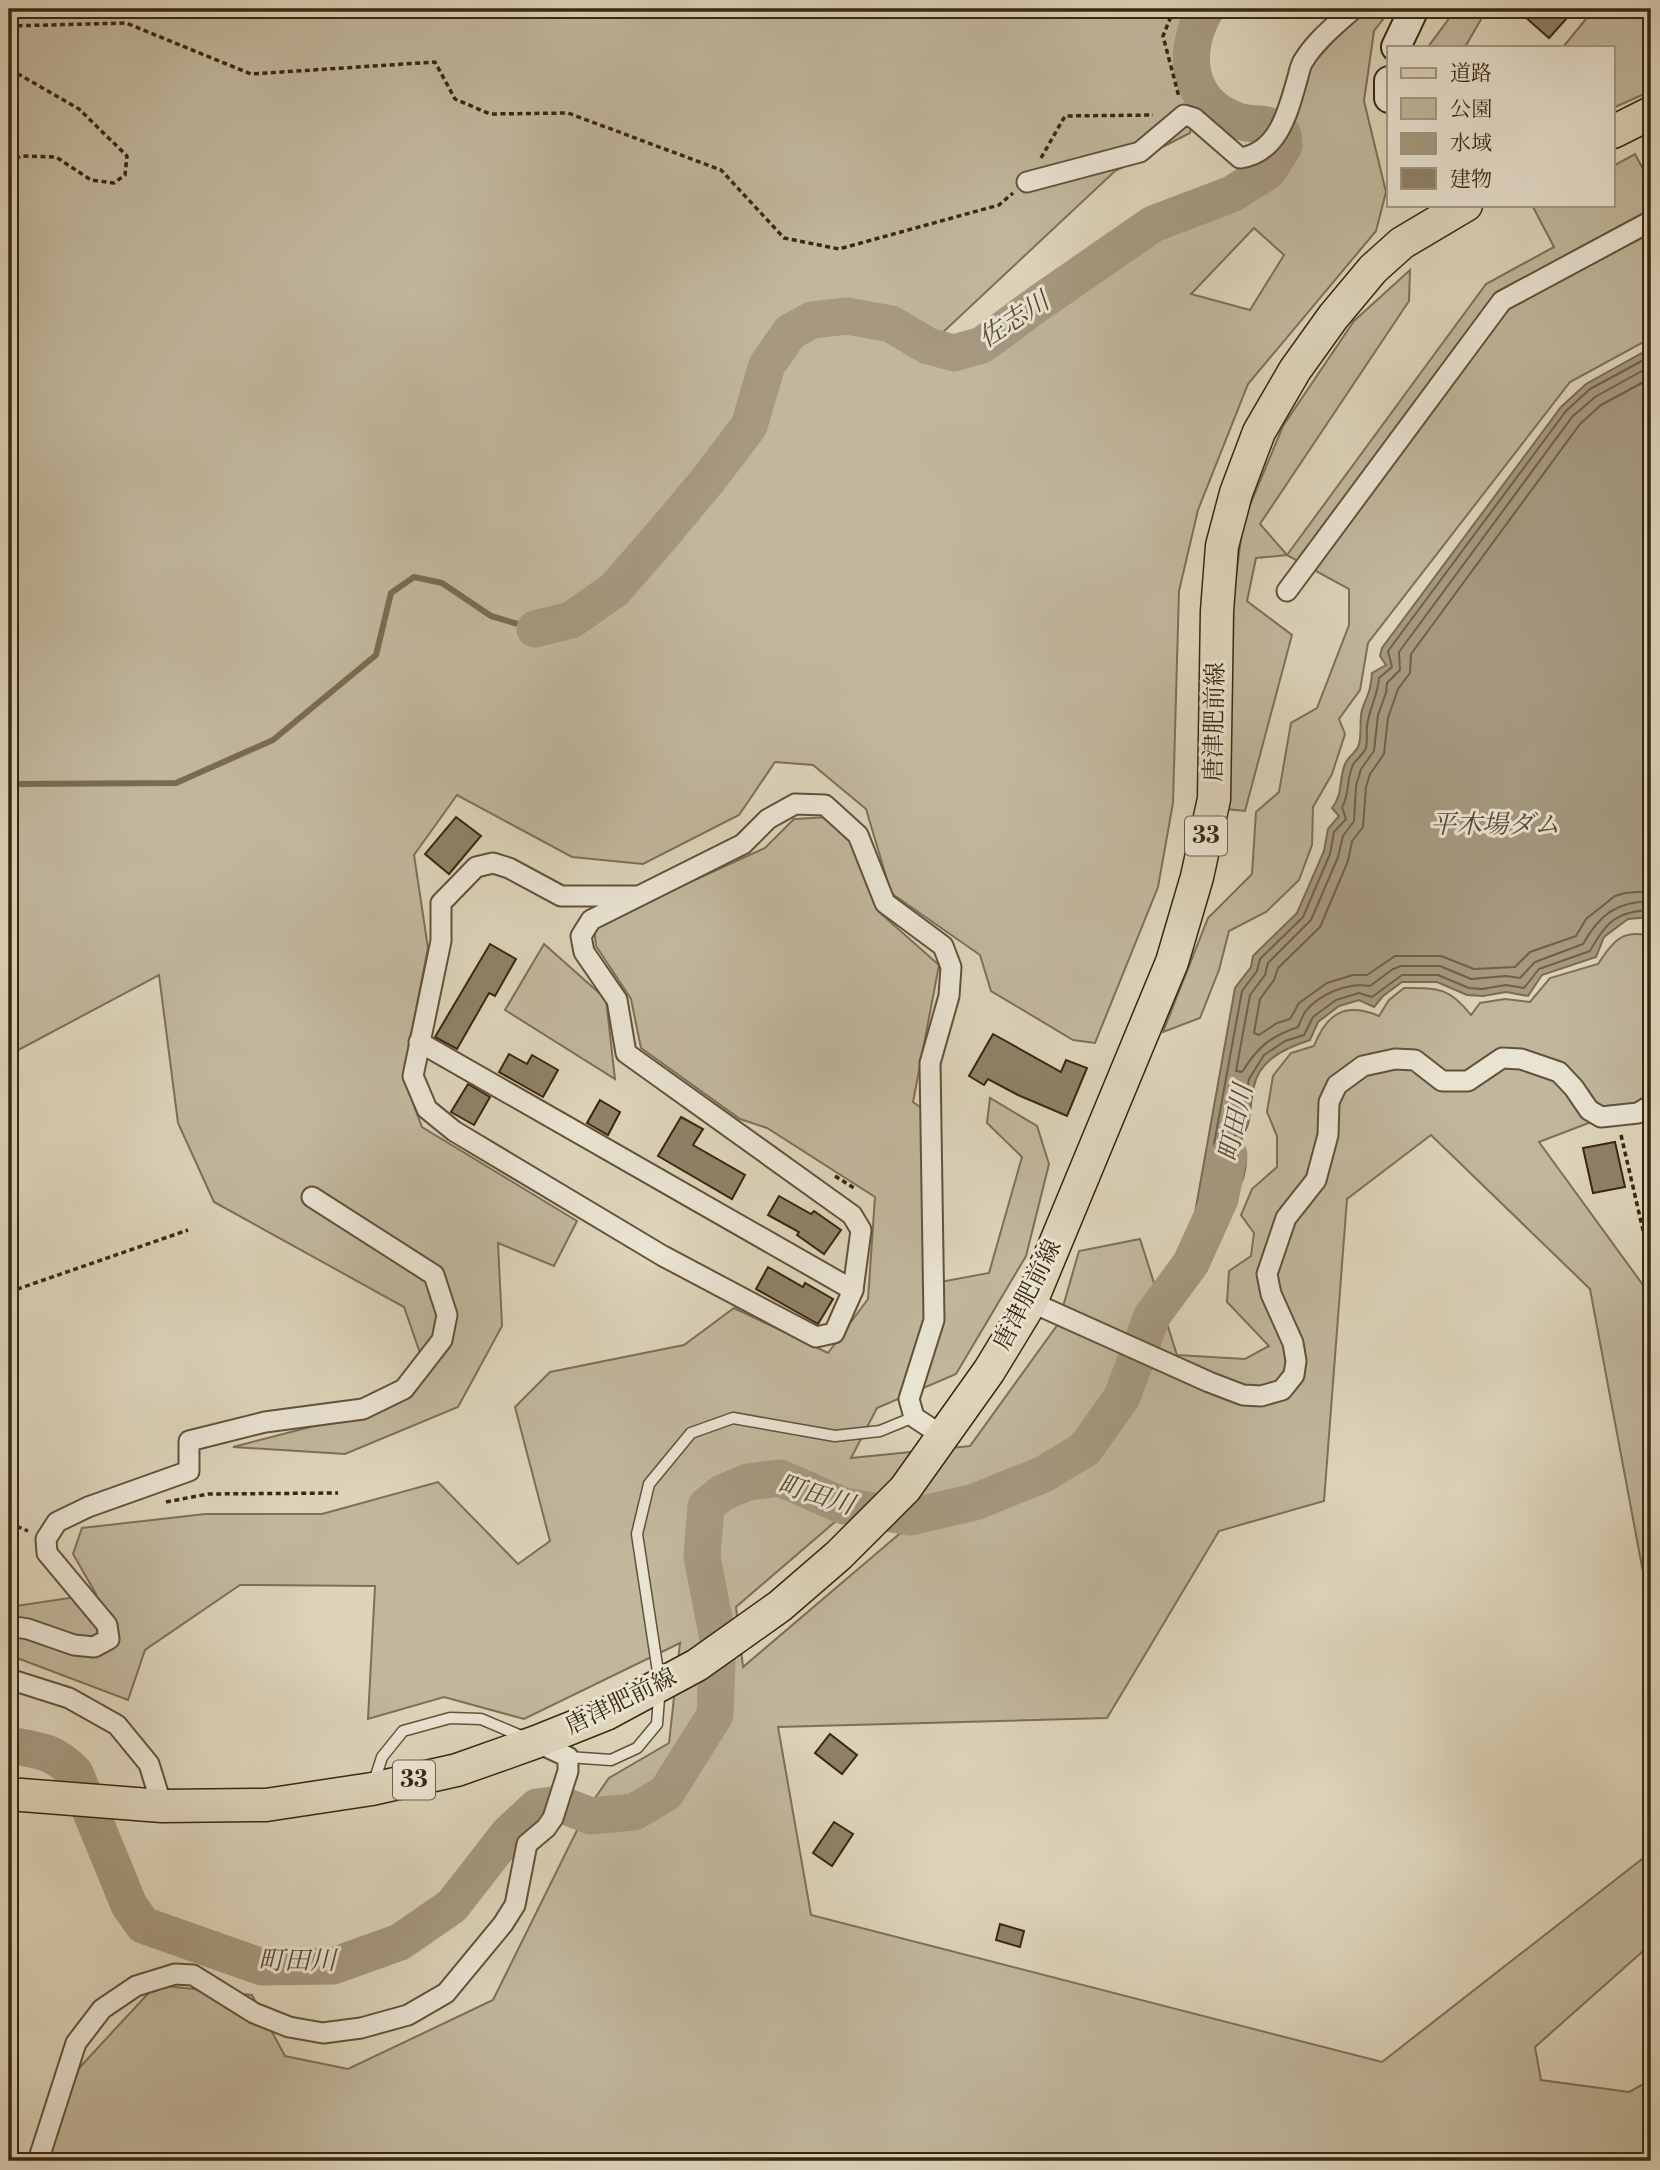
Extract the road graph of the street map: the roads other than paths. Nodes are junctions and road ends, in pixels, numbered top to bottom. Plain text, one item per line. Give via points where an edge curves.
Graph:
1 (1353, 9) edge
2 (1414, 9) edge
3 (1396, 46) edge
4 (1651, 113) edge
5 (1614, 132) edge
6 (1027, 182) road end
7 (1462, 206) edge
8 (1428, 214) edge
9 (1651, 221) edge
10 (1287, 590) dead end
11 (637, 896) junction
12 (419, 1042) junction
13 (1651, 1105) edge
14 (312, 1197) dead end
15 (853, 1290) junction
16 (1031, 1302) junction
17 (914, 1417) junction
18 (944, 1437) junction
19 (9, 1626) edge
20 (9, 1679) edge
21 (660, 1685) junction
22 (536, 1742) junction
23 (568, 1757) junction
24 (372, 1789) junction
25 (9, 1794) edge
26 (162, 1806) junction
27 (38, 2161) edge

1 - 6 street via 1303,61 1286,119 1270,144 1250,157 1240,158 1194,118 1184,115 1140,152
2 - 3 street
4 - 5 main road
7 - 8 main road, 唐津肥前線 / 33
8 - 16 main road, 唐津肥前線 / 33 via 1373,269 1295,370 1259,432 1236,493 1222,545 1213,799 1197,877 1172,962
9 - 10 street via 1502,301
11 - 12 street via 561,895 501,865 476,866 441,903 441,941
11 - 15 street via 591,920 581,936 584,952 617,1000 626,1053 852,1215 861,1230
11 - 17 street via 743,844 768,819 795,804 825,805 858,835 885,903 943,946 951,967 949,996 930,1063 934,1320 909,1399
12 - 15 street
12 - 15 street via 413,1076 427,1109 454,1131 663,1256 816,1337 834,1334
13 - 16 street via 1638,1113 1601,1117 1589,1111 1559,1072 1521,1059 1502,1058 1468,1081 1442,1080 1415,1060 1395,1059 1363,1066 1337,1086 1329,1101 1328,1135 1316,1180 1286,1218 1267,1274 1270,1294 1296,1360 1294,1375 1282,1390 1244,1395
14 - 19 street via 434,1275 447,1315 442,1340 404,1390 363,1409 265,1422 189,1441 189,1471 57,1522 46,1539 47,1553 107,1625 109,1639 94,1647 74,1645
16 - 18 main road, 唐津肥前線 / 33
17 - 18 street
17 - 21 lane via 880,1431 835,1436 733,1418 691,1433 649,1484 637,1534
18 - 21 main road, 唐津肥前線 / 33 via 905,1489 839,1555 730,1643
20 - 26 street via 69,1698 117,1725 149,1764
21 - 22 main road, 唐津肥前線 / 33 via 606,1714
21 - 23 lane via 657,1724 637,1748 611,1760
22 - 23 street
22 - 24 main road, 唐津肥前線 / 33 via 457,1770
22 - 24 lane via 481,1718 450,1718 403,1731 382,1757
23 - 27 street via 553,1818 527,1844 515,1905 446,1993 408,2015 323,2033 289,2027 254,2013 193,1975 175,1974 136,1986 102,2009 76,2043
24 - 26 main road, 唐津肥前線 / 33 via 266,1805
25 - 26 main road, 唐津肥前線 / 33

